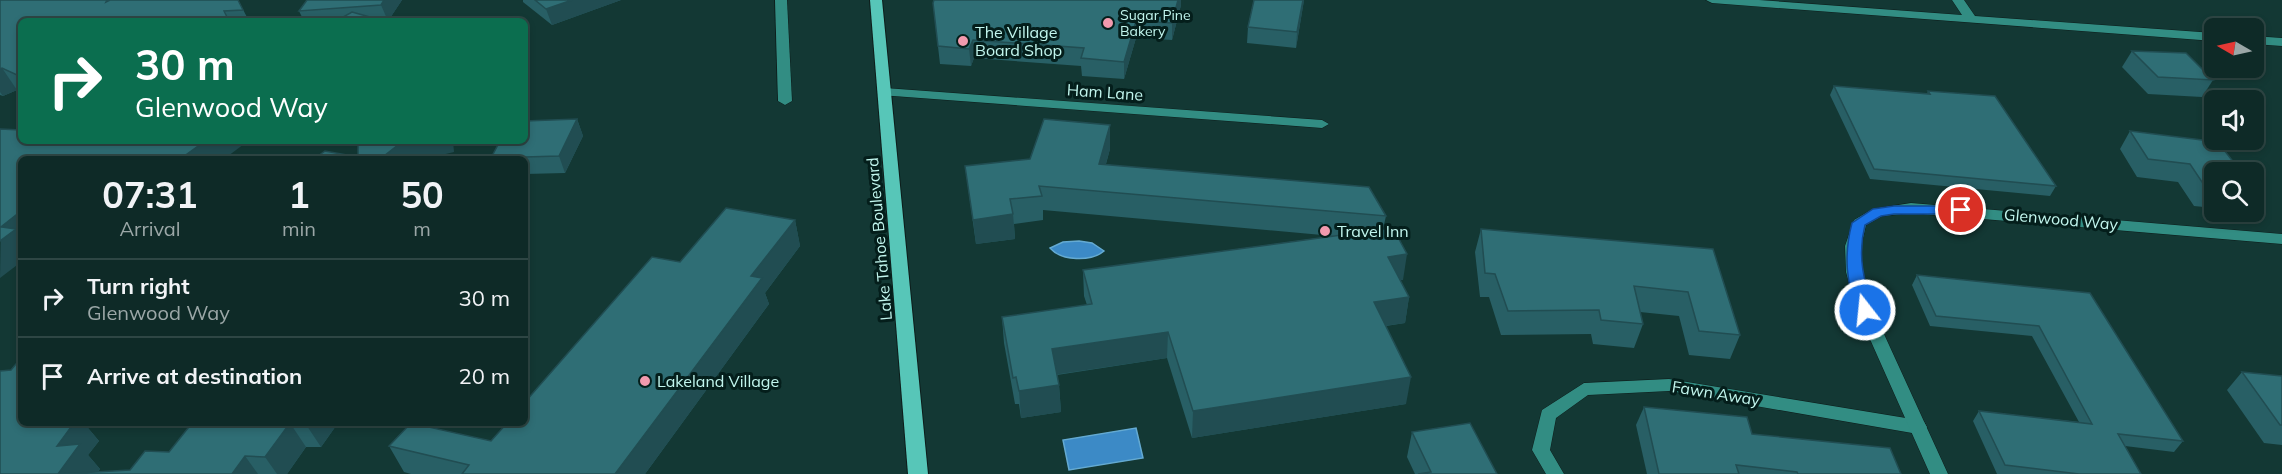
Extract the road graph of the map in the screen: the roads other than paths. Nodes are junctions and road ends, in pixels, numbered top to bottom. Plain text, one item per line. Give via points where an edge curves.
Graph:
1 (780, 0) edge
2 (876, 0) edge
3 (1712, 0) edge
4 (1958, 0) edge
5 (1971, 19) junction
6 (2204, 36) edge
7 (2264, 41) edge
8 (2282, 42) edge
9 (885, 92) junction
10 (785, 101) dead end
11 (1322, 124) dead end
12 (2282, 239) edge
13 (1918, 427) junction
14 (918, 474) edge
15 (1555, 474) edge
16 (1939, 474) edge

1 - 10 street
2 - 9 highway, Lake Tahoe Boulevard
3 - 5 street
4 - 5 street
5 - 6 street
7 - 8 street
9 - 11 street, Ham Lane
9 - 14 highway, Lake Tahoe Boulevard
12 - 13 street, Glenwood Way via 1961,210 1911,208 1878,212 1859,223 1853,246 1854,272 1865,310
13 - 15 street, Fawn Away via 1669,384 1584,389 1548,415 1541,450
13 - 16 street, Glenwood Way

